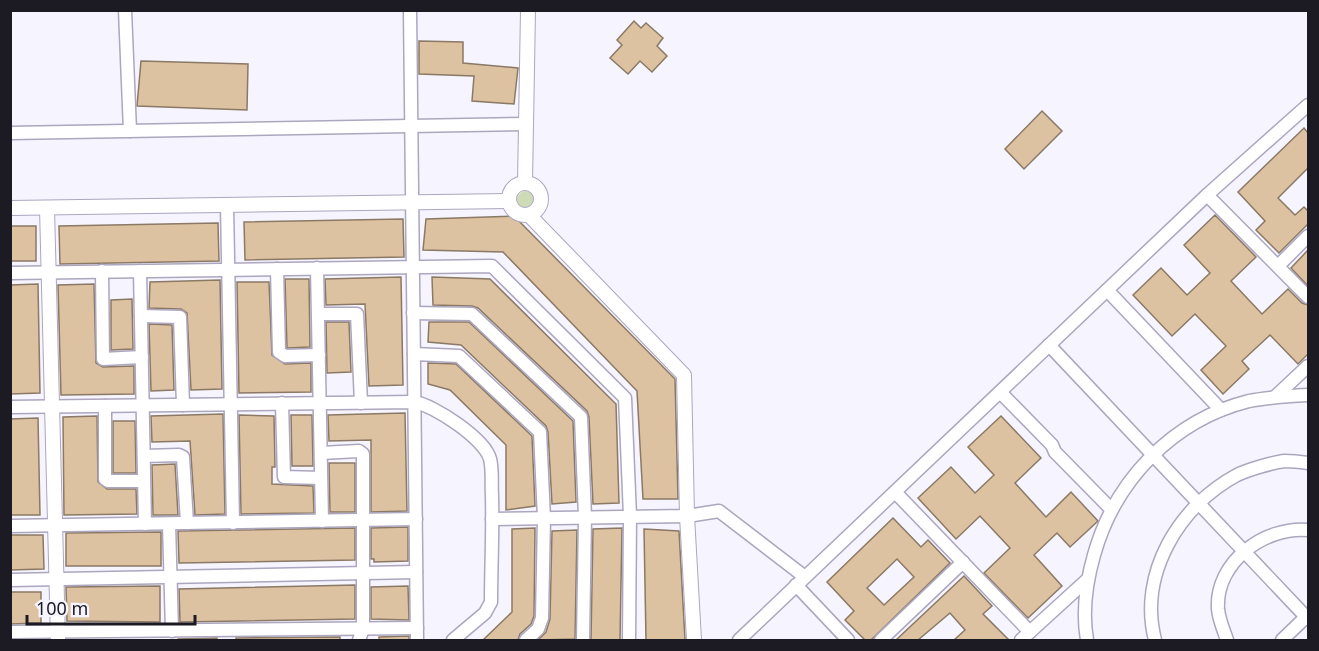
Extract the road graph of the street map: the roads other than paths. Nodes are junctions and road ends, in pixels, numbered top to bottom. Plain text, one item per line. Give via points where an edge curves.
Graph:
1 (126, 10) edge
2 (410, 10) edge
3 (528, 10) edge
4 (1308, 105) edge
5 (526, 124) junction
6 (411, 126) junction
7 (130, 131) junction
8 (10, 133) edge
9 (525, 182) junction
10 (1207, 195) junction
11 (509, 201) junction
12 (412, 202) junction
13 (227, 205) junction
14 (10, 208) edge
15 (46, 208) junction
16 (529, 214) junction
17 (1308, 236) edge
18 (1278, 266) junction
19 (412, 267) junction
20 (317, 268) junction
21 (229, 269) junction
22 (277, 269) junction
23 (102, 271) junction
24 (140, 271) junction
25 (48, 272) junction
26 (10, 273) edge
27 (1107, 290) junction
28 (1308, 297) edge
29 (318, 314) junction
30 (413, 314) junction
31 (141, 316) junction
32 (1049, 345) junction
33 (414, 354) junction
34 (319, 355) junction
35 (142, 357) junction
36 (1308, 366) edge
37 (1000, 392) junction
38 (1308, 395) edge
39 (1276, 396) junction
40 (414, 402) junction
41 (320, 403) junction
42 (361, 403) junction
43 (231, 404) junction
44 (282, 404) junction
45 (142, 405) junction
46 (183, 405) junction
47 (52, 406) junction
48 (105, 406) junction
49 (10, 407) edge
50 (1221, 410) junction
51 (321, 453) junction
52 (1153, 455) junction
53 (144, 456) junction
54 (1308, 463) edge
55 (321, 478) junction
56 (144, 481) junction
57 (895, 492) junction
58 (1197, 502) junction
59 (1112, 509) junction
60 (630, 516) junction
61 (687, 516) junction
62 (585, 517) junction
63 (544, 518) junction
64 (416, 519) junction
65 (492, 519) junction
66 (364, 520) junction
67 (322, 521) junction
68 (187, 523) junction
69 (233, 523) junction
70 (145, 524) junction
71 (169, 524) junction
72 (10, 526) edge
73 (55, 526) junction
74 (1308, 530) edge
75 (1245, 552) junction
76 (963, 562) junction
77 (416, 572) junction
78 (363, 573) junction
79 (170, 577) junction
80 (56, 579) junction
81 (1088, 579) junction
82 (10, 580) edge
83 (801, 581) junction
84 (1308, 617) edge
85 (172, 631) junction
86 (10, 632) edge
87 (417, 634) edge
88 (223, 635) edge
89 (280, 635) edge
90 (361, 635) edge
91 (58, 636) edge
92 (106, 636) edge
93 (1026, 636) edge
94 (453, 640) edge
95 (526, 640) edge
96 (583, 640) edge
97 (629, 640) edge
98 (694, 640) edge
99 (739, 640) edge
100 (848, 640) edge
101 (881, 640) edge
102 (1087, 640) edge
103 (1155, 640) edge
104 (1227, 640) edge
105 (1282, 640) edge

1 - 7 street
2 - 6 street
3 - 5 street
4 - 10 street
5 - 6 street
5 - 9 street
6 - 7 street
6 - 12 street
7 - 8 street
9 - 11 street via 515,186
9 - 16 street via 536,187 541,197 539,208
10 - 18 street
10 - 27 street
11 - 12 street
11 - 16 street via 514,210
12 - 13 street
12 - 19 street
13 - 15 street
13 - 21 street
14 - 15 street
15 - 25 street
16 - 61 street via 684,375
17 - 18 street
18 - 28 street
19 - 20 street
19 - 30 street
19 - 60 street via 492,266 622,393 626,404
20 - 22 street
20 - 29 street
21 - 22 street
21 - 24 street
21 - 43 street
22 - 34 street via 279,352 285,356
23 - 24 street
23 - 25 street
23 - 35 street via 103,359
24 - 31 street
25 - 26 street
25 - 47 street
27 - 32 street
27 - 50 street
29 - 34 street
29 - 42 street via 357,314
30 - 33 street
30 - 62 street via 472,314 580,415
31 - 35 street
31 - 46 street via 180,317
32 - 37 street
32 - 52 street
33 - 40 street
33 - 63 street via 459,356 538,429
34 - 41 street
35 - 45 street
36 - 39 street
37 - 57 street
37 - 59 street
38 - 39 street
39 - 50 street
40 - 42 street
40 - 64 street
40 - 65 street via 430,406 458,424 490,457
41 - 42 street
41 - 44 street
41 - 51 street
43 - 44 street
43 - 46 street
43 - 69 street
44 - 55 street via 284,477
45 - 46 street
45 - 48 street
45 - 53 street
47 - 48 street
47 - 49 street
47 - 73 street
48 - 56 street via 105,479
50 - 52 street via 1185,429
51 - 55 street
51 - 66 street via 362,452
52 - 58 street
52 - 59 street via 1138,469
53 - 56 street
53 - 68 street via 183,457
54 - 58 street via 1285,461 1238,474
55 - 67 street
56 - 70 street
57 - 76 street
57 - 83 street
58 - 75 street
58 - 103 street via 1169,540 1160,560 1152,607
59 - 81 street via 1100,533
60 - 61 street
60 - 62 street
60 - 97 street
61 - 83 street via 719,511
61 - 98 street
62 - 63 street
62 - 96 street
63 - 65 street
63 - 95 street via 542,618 538,629
64 - 66 street
64 - 77 street
65 - 94 street via 489,608
66 - 67 street
66 - 78 street
67 - 69 street
68 - 69 street
68 - 71 street
70 - 71 street
70 - 73 street
71 - 79 street
72 - 73 street
73 - 80 street
74 - 75 street via 1273,533
75 - 84 street
75 - 104 street via 1225,578 1220,593 1218,609
76 - 93 street
76 - 101 street
77 - 78 street
77 - 87 street
78 - 79 street
78 - 90 street
79 - 80 street
79 - 85 street
80 - 82 street
80 - 91 street
81 - 93 street
81 - 102 street via 1084,606
83 - 99 street
83 - 100 street
84 - 105 street
85 - 88 street
85 - 92 street
86 - 91 street
87 - 90 street
88 - 89 street
89 - 90 street
91 - 92 street

